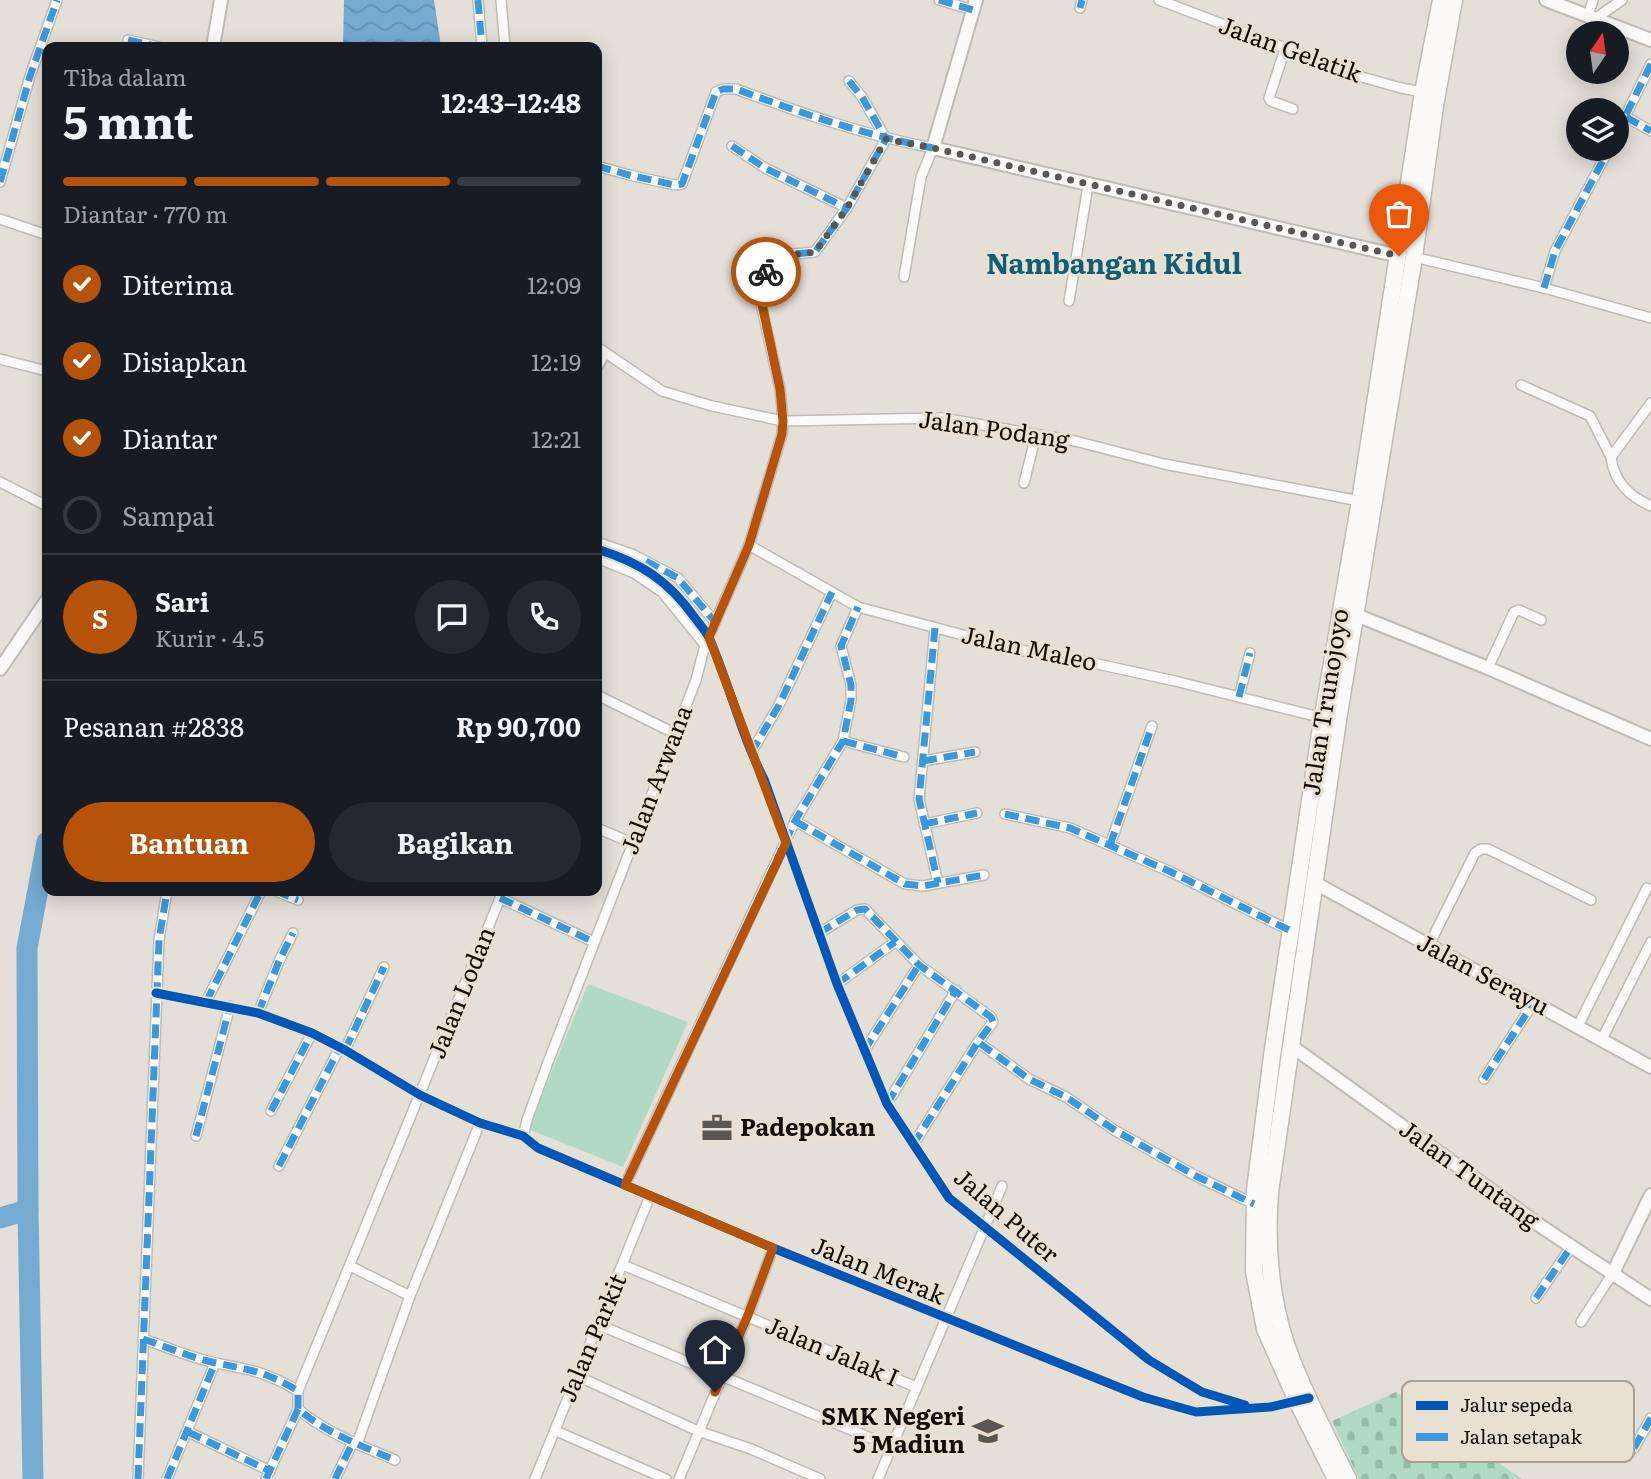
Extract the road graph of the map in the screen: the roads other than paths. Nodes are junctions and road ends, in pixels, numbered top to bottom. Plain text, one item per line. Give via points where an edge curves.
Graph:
1 (57, 0) edge
2 (221, 0) edge
3 (478, 0) edge
4 (501, 0) edge
5 (939, 0) edge
6 (1159, 0) edge
7 (1441, 0) edge
8 (1454, 0) edge
9 (1546, 0) edge
10 (1593, 0) edge
11 (1622, 0) edge
12 (975, 5) edge
13 (1592, 17) junction
14 (128, 40) dead end
15 (1651, 40) edge
16 (42, 42) edge
17 (42, 42) edge
18 (137, 42) edge
19 (214, 42) edge
20 (482, 42) edge
21 (505, 42) edge
22 (1285, 49) junction
23 (1651, 64) edge
24 (849, 81) dead end
25 (1423, 92) junction
26 (1293, 109) dead end
27 (1629, 111) edge
28 (1629, 119) edge
29 (1651, 131) edge
30 (886, 139) junction
31 (732, 146) dead end
32 (933, 148) junction
33 (1603, 161) edge
34 (602, 168) edge
35 (0, 183) edge
36 (1088, 186) junction
37 (847, 208) junction
38 (0, 219) edge
39 (42, 233) edge
40 (1406, 257) junction
41 (904, 277) dead end
42 (1544, 288) junction
43 (1069, 301) dead end
44 (1651, 318) edge
45 (602, 351) edge
46 (605, 354) junction
47 (0, 359) edge
48 (602, 359) edge
49 (42, 370) edge
50 (1521, 385) dead end
51 (1650, 405) edge
52 (783, 421) junction
53 (1037, 435) junction
54 (1611, 457) junction
55 (0, 482) edge
56 (1024, 483) dead end
57 (1360, 501) junction
58 (42, 503) edge
59 (1651, 506) edge
60 (602, 544) edge
61 (749, 545) junction
62 (602, 552) edge
63 (602, 560) edge
64 (832, 592) junction
65 (42, 607) edge
66 (858, 607) junction
67 (1356, 615) junction
68 (1541, 620) dead end
69 (715, 622) junction
70 (935, 628) junction
71 (707, 641) junction
72 (1250, 653) dead end
73 (1488, 668) junction
74 (0, 669) edge
75 (602, 697) edge
76 (1240, 697) junction
77 (1323, 718) junction
78 (1152, 726) dead end
79 (674, 733) junction
80 (1651, 739) edge
81 (843, 741) junction
82 (975, 752) dead end
83 (751, 753) junction
84 (904, 757) dead end
85 (923, 761) junction
86 (977, 813) dead end
87 (1005, 814) dead end
88 (795, 821) junction
89 (924, 824) junction
90 (602, 830) edge
91 (632, 843) junction
92 (786, 843) junction
93 (1110, 845) junction
94 (984, 875) dead end
95 (938, 883) junction
96 (1315, 883) junction
97 (1647, 888) dead end
98 (166, 896) edge
99 (259, 896) edge
100 (287, 896) edge
101 (500, 896) edge
102 (505, 896) edge
103 (1591, 900) dead end
104 (298, 901) dead end
105 (1291, 931) junction
106 (293, 933) dead end
107 (819, 933) junction
108 (594, 942) junction
109 (895, 942) junction
110 (1651, 942) edge
111 (1429, 945) junction
112 (1295, 959) junction
113 (919, 965) junction
114 (384, 967) dead end
115 (837, 984) junction
116 (956, 990) junction
117 (156, 993) junction
118 (206, 1002) junction
119 (1534, 1002) junction
120 (230, 1006) junction
121 (258, 1013) junction
122 (1578, 1026) junction
123 (312, 1033) junction
124 (1602, 1040) junction
125 (978, 1042) junction
126 (1290, 1045) junction
127 (342, 1048) junction
128 (864, 1051) junction
129 (1651, 1067) edge
130 (1484, 1079) dead end
131 (420, 1095) junction
132 (887, 1104) junction
133 (271, 1111) dead end
134 (481, 1123) junction
135 (196, 1136) dead end
136 (523, 1136) junction
137 (913, 1145) junction
138 (279, 1166) dead end
139 (625, 1185) junction
140 (1002, 1186) dead end
141 (1651, 1195) edge
142 (650, 1196) junction
143 (1254, 1204) junction
144 (984, 1227) junction
145 (1571, 1247) junction
146 (773, 1248) junction
147 (624, 1265) junction
148 (350, 1266) junction
149 (1613, 1273) junction
150 (410, 1296) junction
151 (1536, 1298) dead end
152 (1651, 1299) edge
153 (748, 1315) junction
154 (946, 1319) junction
155 (1581, 1322) dead end
156 (599, 1325) junction
157 (143, 1339) junction
158 (215, 1363) junction
159 (575, 1375) junction
160 (721, 1376) junction
161 (916, 1387) junction
162 (299, 1391) junction
163 (1303, 1399) junction
164 (1255, 1408) junction
165 (298, 1409) junction
166 (1651, 1418) edge
167 (556, 1431) junction
168 (698, 1431) junction
169 (188, 1432) junction
170 (355, 1443) junction
171 (890, 1446) junction
172 (1634, 1448) dead end
173 (395, 1460) dead end
174 (268, 1475) edge
175 (138, 1479) edge
176 (167, 1479) edge
177 (335, 1479) edge
178 (535, 1479) edge
179 (666, 1479) edge
180 (679, 1479) edge
181 (820, 1479) edge
182 (878, 1479) edge
183 (1336, 1479) edge
184 (1348, 1479) edge

1 - 17 street
2 - 19 street
3 - 20 street
4 - 21 street
5 - 12 street
6 - 22 street, Jalan Gelatik
7 - 25 highway, Jalan Trunojoyo
8 - 40 highway, Jalan Trunojoyo
9 - 13 street
10 - 13 street
11 - 13 street
12 - 32 street
13 - 15 street
14 - 18 street
16 - 35 street
22 - 25 street, Jalan Gelatik via 1362,77
22 - 26 street via 1269,98
23 - 27 street
24 - 30 street
25 - 40 highway, Jalan Trunojoyo
28 - 29 street
30 - 32 street
30 - 34 street via 736,89 723,89 716,92 682,184
30 - 37 street
31 - 37 street via 765,168
32 - 36 street
32 - 41 street via 921,177
33 - 42 street via 1555,251
36 - 40 street
36 - 43 street
37 - 52 street, Jalan Arwana via 817,250 777,260 768,268 760,295
38 - 39 street
40 - 42 street
40 - 57 highway, Jalan Trunojoyo via 1381,358
40 - 67 highway, Jalan Trunojoyo
42 - 44 street
45 - 46 street, Jalan Podang
46 - 48 street
46 - 52 street, Jalan Podang via 662,391
47 - 49 street
50 - 54 street via 1590,416
51 - 54 street
52 - 53 street, Jalan Podang via 942,418
52 - 61 street, Jalan Arwana
53 - 56 street
53 - 57 street, Jalan Podang
54 - 59 street via 1619,482
55 - 58 street
57 - 77 highway, Jalan Trunojoyo
60 - 69 street via 678,578
61 - 64 street, Jalan Maleo
61 - 69 street, Jalan Arwana
62 - 71 street via 656,576 677,594
63 - 71 street via 634,573 662,592
64 - 66 street, Jalan Maleo
64 - 83 street
65 - 74 street
66 - 70 street, Jalan Maleo
66 - 81 street via 841,646 851,685
67 - 73 street
67 - 96 highway, Jalan Trunojoyo
68 - 73 street via 1514,612
69 - 71 street, Jalan Arwana
70 - 76 street, Jalan Maleo
70 - 85 street
71 - 79 street, Jalan Arwana
71 - 83 street, Jalan Puter
72 - 76 street
73 - 80 street
75 - 79 street
76 - 77 street, Jalan Maleo
77 - 105 highway, Jalan Trunojoyo
78 - 93 street
79 - 91 street, Jalan Arwana
81 - 84 street
81 - 88 street
82 - 85 street
83 - 92 street, Jalan Puter
85 - 89 street via 919,799
86 - 89 street
87 - 93 street via 1070,828
88 - 92 street
88 - 95 street via 905,884
89 - 95 street
90 - 91 street
91 - 108 street, Jalan Arwana
92 - 107 street, Jalan Puter
92 - 139 street
93 - 105 street
94 - 95 street
96 - 111 street, Jalan Serayu
96 - 112 highway, Jalan Trunojoyo
97 - 122 street
98 - 117 street
99 - 118 street
100 - 104 street
101 - 131 street, Jalan Lodan
102 - 108 street
103 - 111 street via 1480,849
105 - 112 highway, Jalan Trunojoyo
106 - 121 street
107 - 109 street via 863,908
107 - 115 street, Jalan Puter
108 - 136 street, Jalan Arwana
109 - 113 street
109 - 115 street
110 - 124 street
111 - 119 street, Jalan Serayu
112 - 126 highway, Jalan Trunojoyo
112 - 143 highway, Jalan Trunojoyo via 1272,1056
113 - 116 street
113 - 128 street
114 - 127 street
115 - 128 street, Jalan Puter
116 - 125 street via 992,1019
116 - 132 street
117 - 118 street, Jalan Merak
117 - 157 street
118 - 120 street, Jalan Merak
119 - 122 street, Jalan Serayu
119 - 130 street
120 - 121 street, Jalan Merak
120 - 135 street
121 - 123 street, Jalan Merak
122 - 124 street, Jalan Serayu
123 - 127 street, Jalan Merak
123 - 133 street
124 - 129 street, Jalan Serayu
125 - 137 street
125 - 143 street via 1116,1131
126 - 145 street, Jalan Tuntang
126 - 163 highway, Jalan Trunojoyo via 1267,1228 1277,1309
127 - 131 street, Jalan Merak
127 - 138 street
128 - 132 street, Jalan Puter
131 - 134 street, Jalan Merak
131 - 148 street, Jalan Lodan
132 - 137 street, Jalan Puter
134 - 136 street, Jalan Merak
134 - 150 street
136 - 139 street, Jalan Merak via 538,1148
137 - 144 street, Jalan Puter via 949,1198
139 - 142 street, Jalan Merak
140 - 144 street
141 - 149 street
142 - 146 street, Jalan Merak
142 - 147 street, Jalan Parkit
143 - 163 highway, Jalan Trunojoyo via 1254,1271 1265,1329
144 - 154 street
144 - 164 street, Jalan Puter via 1175,1377 1202,1392
145 - 149 street, Jalan Tuntang
145 - 151 street
146 - 153 street
146 - 154 street, Jalan Merak
147 - 153 street, Jalan Jalak I
147 - 156 street, Jalan Parkit
148 - 150 street
148 - 162 street, Jalan Lodan
149 - 152 street, Jalan Tuntang
149 - 155 street
150 - 170 street
153 - 160 street
153 - 161 street, Jalan Jalak I
154 - 161 street
154 - 164 street, Jalan Merak via 1177,1408 1196,1412
156 - 159 street, Jalan Parkit
156 - 160 street
157 - 158 street
157 - 175 street
158 - 162 street via 263,1373
158 - 169 street
159 - 167 street, Jalan Parkit
159 - 168 street
160 - 168 street
160 - 171 street
161 - 171 street
162 - 165 street, Jalan Lodan
163 - 164 street, Jalan Merak
163 - 183 highway
163 - 184 highway
165 - 170 street
165 - 174 street
166 - 172 street
167 - 178 street, Jalan Parkit
167 - 179 street
168 - 180 street
168 - 181 street
169 - 174 street
169 - 176 street
170 - 173 street
170 - 177 street
171 - 182 street

